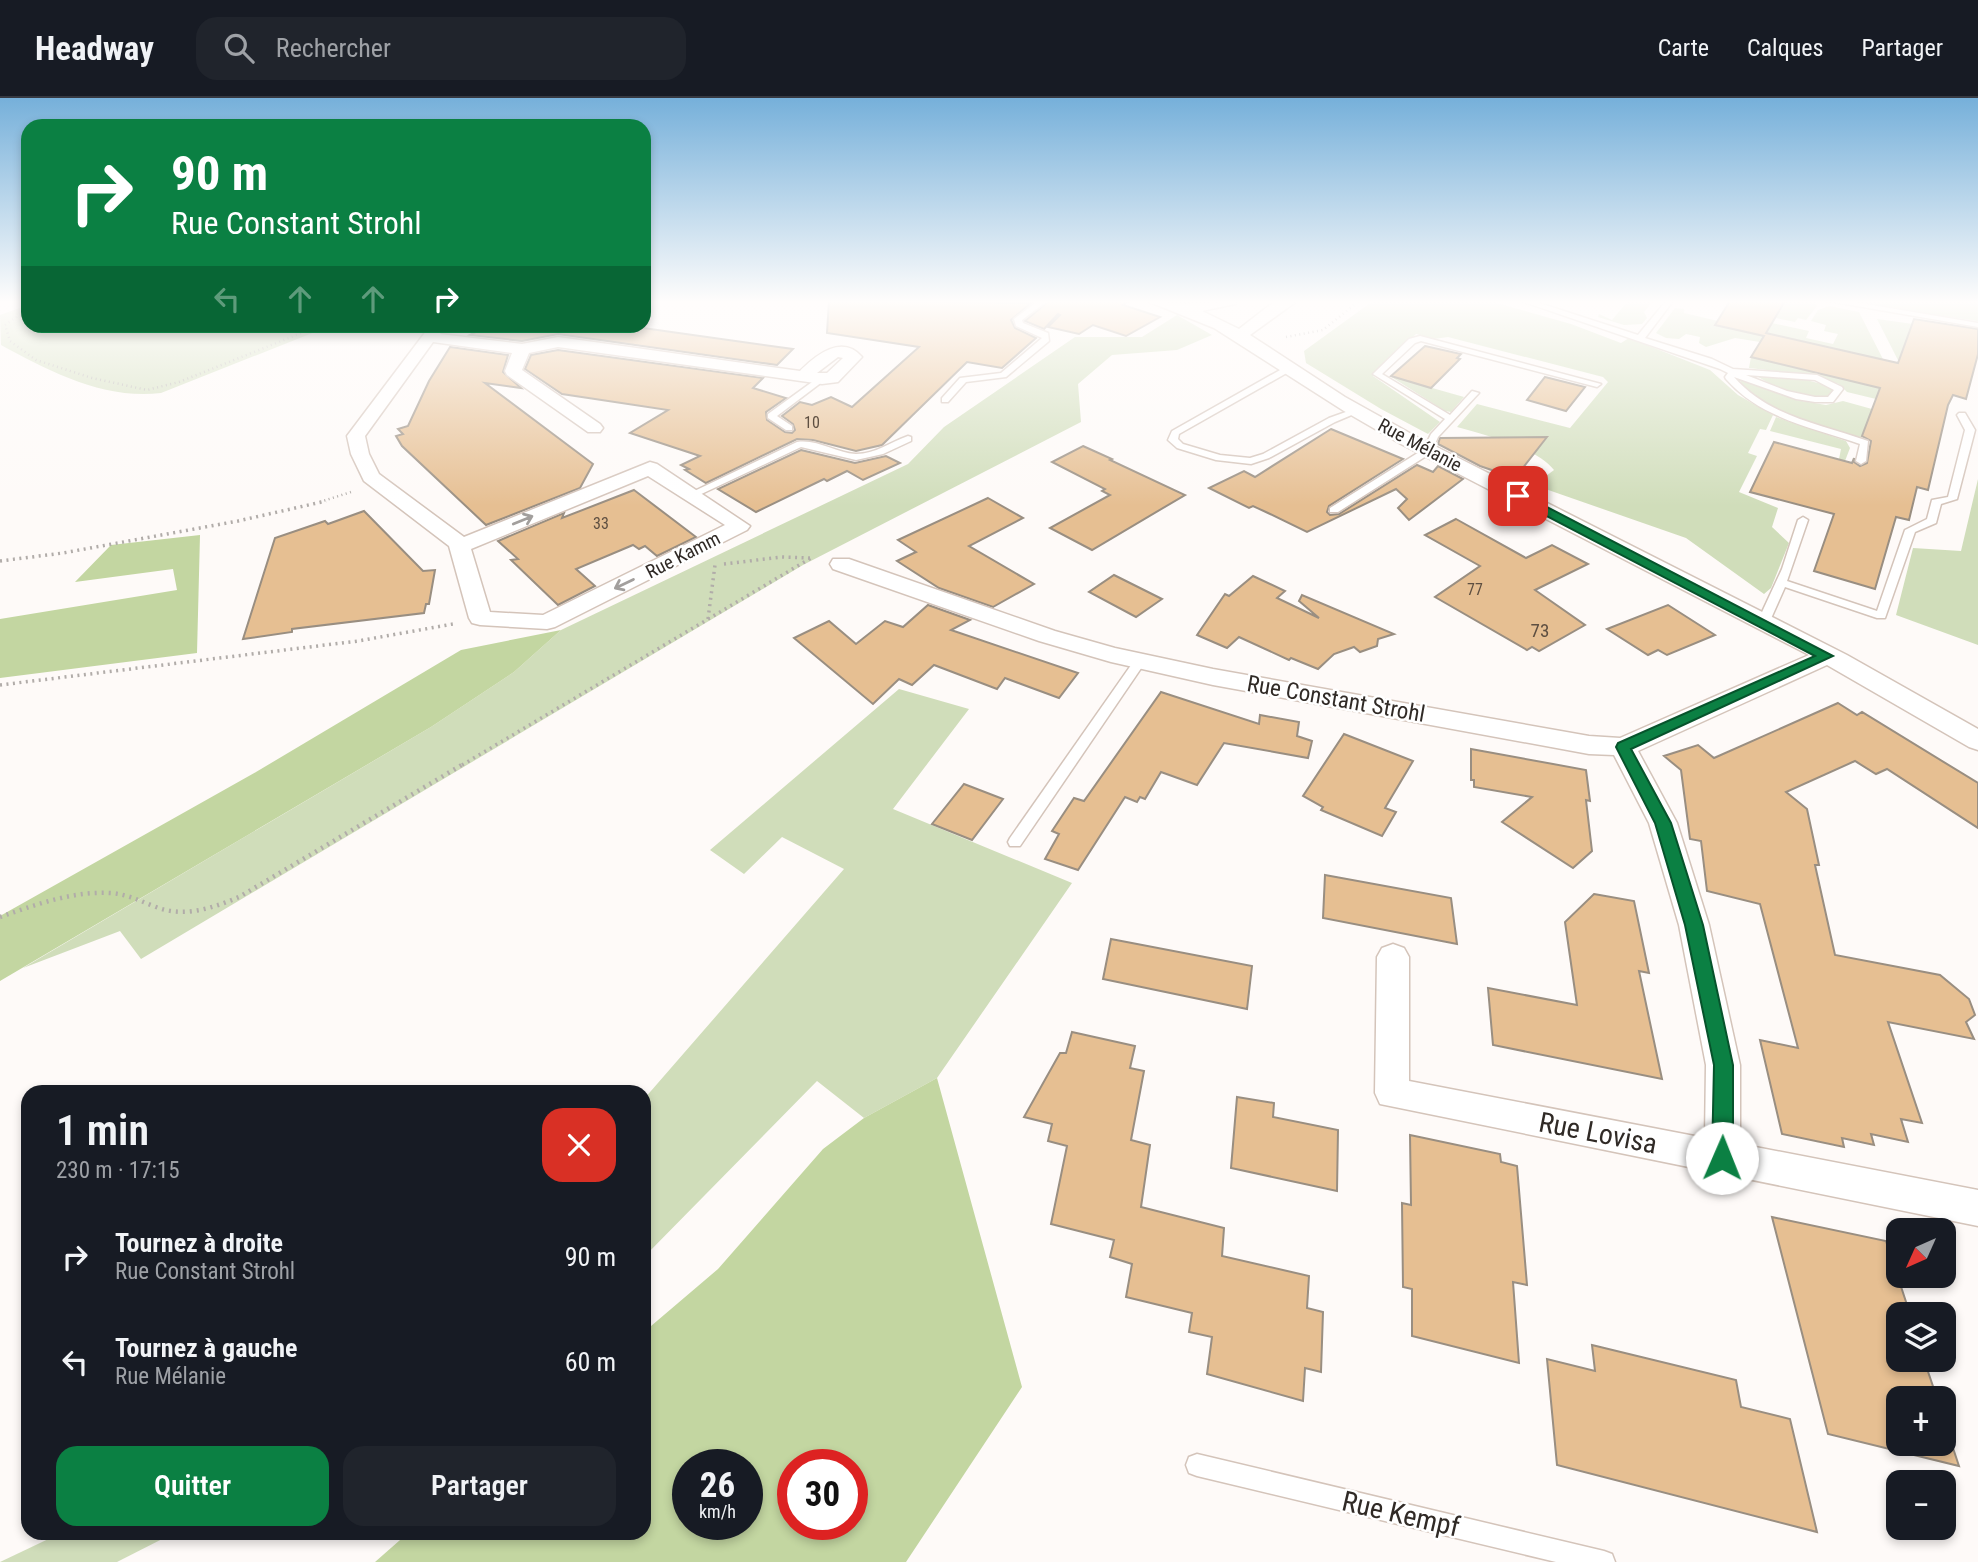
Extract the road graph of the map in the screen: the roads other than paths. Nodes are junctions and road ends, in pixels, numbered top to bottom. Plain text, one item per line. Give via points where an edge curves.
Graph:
1 (406, 369) edge
2 (514, 369) edge
3 (756, 369) edge
4 (812, 369) edge
5 (841, 369) edge
6 (1010, 369) edge
7 (1287, 369) edge
8 (1291, 369) edge
9 (1382, 369) edge
10 (1541, 369) edge
11 (1729, 369) edge
12 (1734, 371) junction
13 (804, 376) junction
14 (822, 379) junction
15 (1597, 384) dead end
16 (1475, 393) dead end
17 (945, 400) dead end
18 (1357, 411) junction
19 (1962, 415) dead end
20 (1451, 419) junction
21 (594, 428) dead end
22 (789, 428) dead end
23 (908, 439) dead end
24 (1428, 451) junction
25 (1861, 461) dead end
26 (691, 495) junction
27 (1334, 510) dead end
28 (1804, 520) dead end
29 (460, 546) junction
30 (841, 564) dead end
31 (1781, 582) junction
32 (1763, 623) junction
33 (1826, 656) junction
34 (1140, 661) junction
35 (1978, 741) edge
36 (1623, 747) junction
37 (1015, 842) dead end
38 (1394, 957) dead end
39 (1722, 1158) junction
40 (1978, 1208) edge
41 (1197, 1465) dead end
42 (1604, 1562) edge

1 - 29 street via 356,436 360,454 371,477
2 - 21 street
3 - 13 street
4 - 13 street
5 - 14 street via 832,378
6 - 17 lane via 1003,375 962,380
7 - 18 lane via 1194,421 1175,433 1173,440 1219,458 1251,461
8 - 18 street, Rue Mélanie
9 - 20 lane via 1377,374
10 - 15 lane
11 - 12 lane
12 - 12 lane via 1815,401 1830,401 1839,389 1816,378
12 - 25 lane via 1729,377 1736,387 1773,411 1866,443
13 - 14 street
14 - 22 lane via 771,416
16 - 20 lane
18 - 24 street, Rue Mélanie
19 - 31 lane via 1970,430 1952,499 1936,502 1932,521 1910,530 1881,616
20 - 24 lane via 1434,436
23 - 26 lane via 883,451 852,457 815,444 800,444
24 - 27 lane
24 - 32 street, Rue Mélanie
29 -> 26 street, Rue Kamm via 650,468
26 -> 29 street, Rue Kamm via 740,527 548,622 480,618
28 - 31 lane
30 - 34 street, Rue Constant Strohl via 1047,636
31 - 32 lane
32 - 33 street, Rue Mélanie
33 - 35 street, Rue Mélanie
33 - 36 street, Rue Constant Strohl
34 - 36 street, Rue Constant Strohl via 1589,745
34 - 37 lane
36 - 39 street via 1663,823 1694,925 1723,1065
38 - 39 street, Rue Lovisa via 1392,1093
39 - 40 street, Rue Lovisa
41 - 42 lane, Rue Kempf

